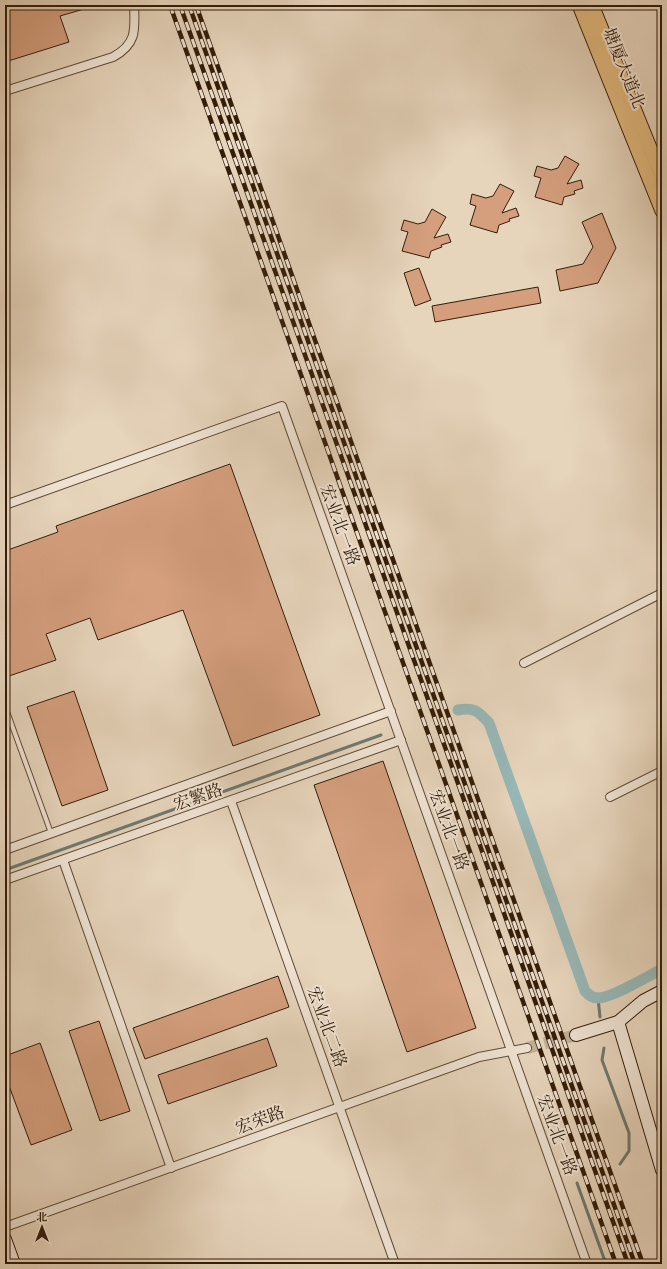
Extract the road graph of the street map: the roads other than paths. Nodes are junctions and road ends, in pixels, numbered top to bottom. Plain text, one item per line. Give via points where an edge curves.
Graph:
1 (134, 5) edge
2 (579, 5) edge
3 (592, 5) edge
4 (5, 91) edge
5 (662, 177) edge
6 (662, 211) edge
7 (5, 505) edge
8 (662, 593) edge
9 (524, 663) dead end
10 (5, 706) edge
11 (391, 711) junction
12 (401, 740) junction
13 (662, 771) edge
14 (610, 797) dead end
15 (231, 801) junction
16 (51, 833) junction
17 (5, 850) edge
18 (63, 860) junction
19 (5, 880) edge
20 (662, 991) edge
21 (618, 1022) junction
22 (576, 1035) tunnel mouth
23 (527, 1048) tunnel mouth
24 (511, 1051) junction
25 (340, 1107) junction
26 (170, 1168) junction
27 (662, 1170) edge
28 (5, 1227) edge
29 (5, 1239) edge
30 (14, 1264) edge
31 (395, 1264) edge
32 (587, 1264) edge

1 - 4 street via 133,36 121,52 113,57
2 - 6 main road, 塘厦大道北
3 - 5 main road, 塘厦大道北
7 - 11 street, 宏业北一路 via 282,406
8 - 9 street
10 - 16 lane
11 - 12 street, 宏业北一路
11 - 16 street
12 - 15 street, 宏繁路
12 - 24 street, 宏业北一路
13 - 14 street
15 - 18 street, 宏繁路
15 - 25 street, 宏业北二路
16 - 17 street
18 - 19 street, 宏繁路
18 - 26 street
20 - 21 street via 643,1001
21 - 22 street
21 - 27 street
23 - 24 street, 宏荣路
24 - 25 street, 宏荣路 via 479,1057
24 - 32 street, 宏业北一路
25 - 26 street, 宏荣路
25 - 31 street, 宏业北二路
26 - 28 street, 宏荣路
29 - 30 street

